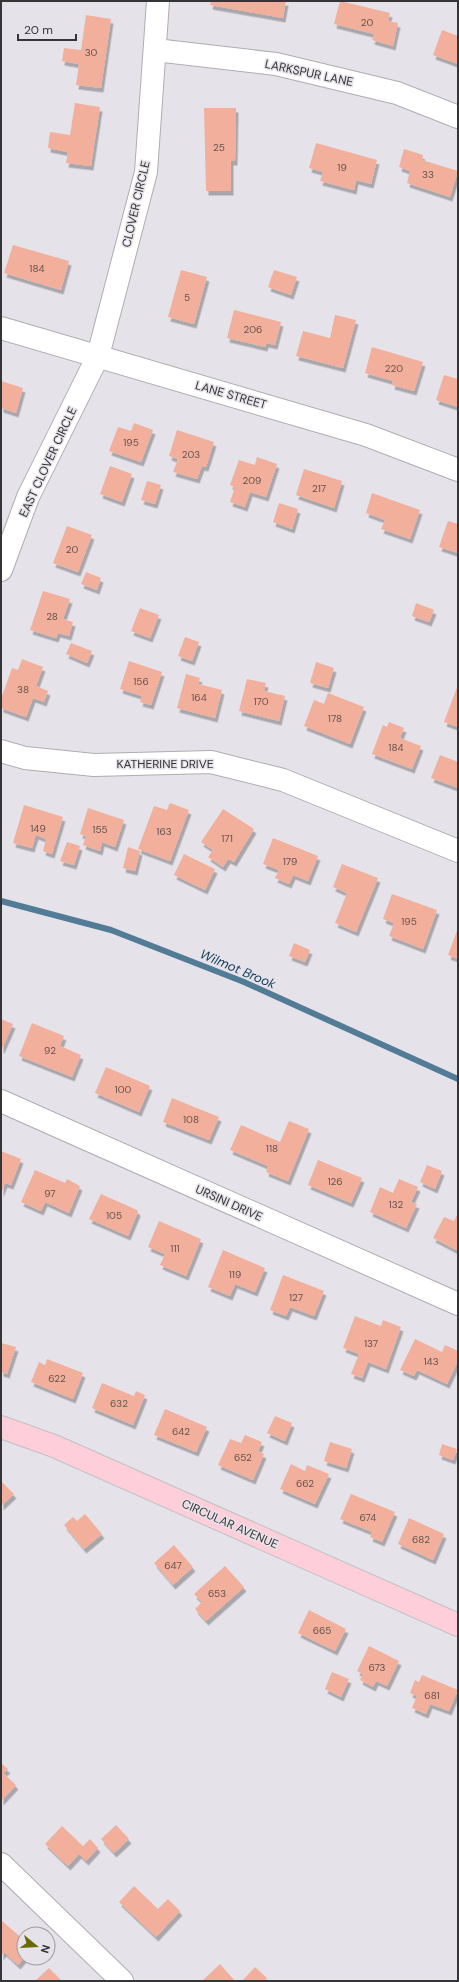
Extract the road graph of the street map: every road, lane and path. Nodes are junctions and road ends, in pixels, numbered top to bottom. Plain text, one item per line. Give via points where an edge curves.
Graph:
1 (158, 1) edge
2 (156, 50) junction
3 (458, 116) edge
4 (1, 328) edge
5 (98, 356) junction
6 (458, 470) edge
7 (1, 570) edge
8 (1, 751) edge
9 (458, 851) edge
10 (1, 1101) edge
11 (458, 1304) edge
12 (1, 1427) edge
13 (456, 1619) edge
14 (1, 1864) edge
15 (122, 1981) edge

1 - 2 street, CLOVER CIRCLE
2 - 3 street, LARKSPUR LANE via 276,64 397,93
2 - 5 street, CLOVER CIRCLE via 146,172
4 - 5 street, LANE STREET
5 - 6 street, LANE STREET via 366,435
5 - 7 street, EAST CLOVER CIRCLE via 28,497
8 - 9 street, KATHERINE DRIVE via 25,758 94,765 212,762 283,780
10 - 11 street, URSINI DRIVE
12 - 13 main road, CIRCULAR AVENUE via 54,1446
14 - 15 street

